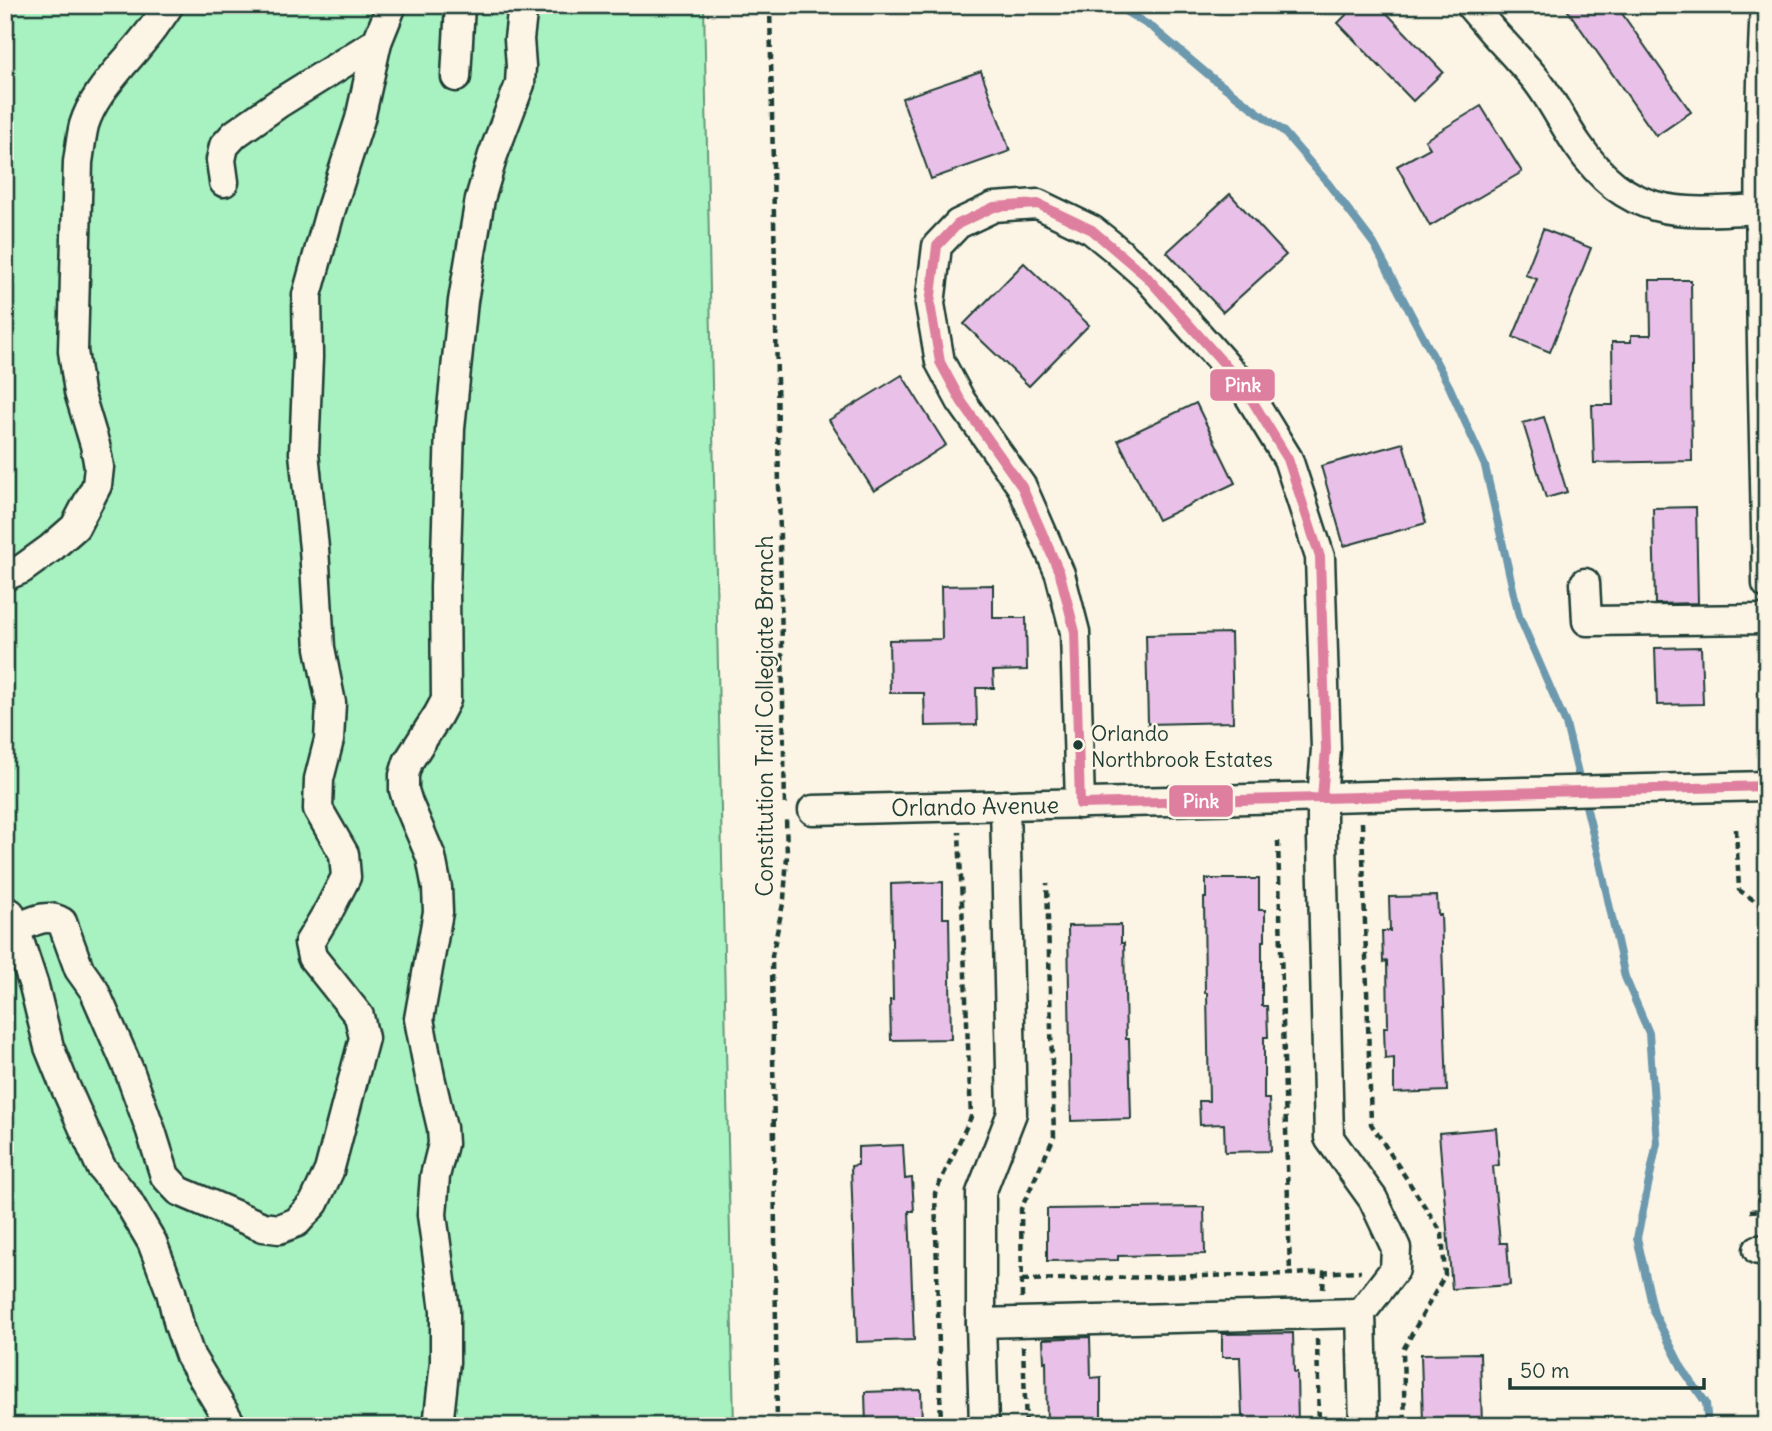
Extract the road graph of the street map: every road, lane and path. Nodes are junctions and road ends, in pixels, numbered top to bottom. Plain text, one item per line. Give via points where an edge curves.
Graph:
1 (169, 5) edge
2 (392, 5) edge
3 (460, 5) edge
4 (523, 5) edge
5 (770, 5) edge
6 (1470, 5) edge
7 (1765, 5) edge
8 (377, 42) junction
9 (1764, 75) edge
10 (456, 77) dead end
11 (1764, 129) edge
12 (224, 182) dead end
13 (1760, 209) junction
14 (1764, 263) edge
15 (1764, 296) edge
16 (5, 576) edge
17 (1586, 583) dead end
18 (1767, 584) edge
19 (1767, 619) edge
20 (1767, 786) edge
21 (1362, 796) junction
22 (1322, 798) junction
23 (1080, 804) junction
24 (1005, 805) junction
25 (958, 807) junction
26 (813, 810) dead end
27 (1736, 829) dead end
28 (1278, 841) dead end
29 (1047, 883) dead end
30 (1767, 909) edge
31 (1767, 1210) edge
32 (1750, 1211) dead end
33 (1395, 1269) junction
34 (1324, 1273) junction
35 (1290, 1274) junction
36 (1022, 1280) junction
37 (1361, 1313) junction
38 (1321, 1314) junction
39 (1023, 1322) junction
40 (981, 1323) junction
41 (232, 1426) edge
42 (438, 1426) edge
43 (777, 1426) edge
44 (941, 1426) edge
45 (984, 1426) edge
46 (1026, 1426) edge
47 (1319, 1426) edge
48 (1364, 1426) edge
49 (1405, 1426) edge

1 - 16 street via 94,103 81,140 73,351 99,467 97,485 75,527 22,569
2 - 8 street
3 - 10 street
4 - 42 street via 520,84 480,199 463,301 450,428 446,700 404,775 404,790 431,857 437,888 438,912 419,1019 443,1144 432,1215 445,1321
5 - 43 path, Constitution Trail Collegiate Branch via 787,856 772,956
6 - 13 street via 1540,85 1591,163 1630,197 1678,211
7 - 9 street
8 - 12 street via 235,134 224,146
8 - 41 street via 360,119 307,295 304,453 320,648 331,703 318,809 344,854 346,877 309,943 312,957 359,1016 364,1038 329,1171 314,1203 297,1222 279,1229 263,1227 179,1191 165,1176 130,1070 94,990 79,969 62,922 49,917 12,921 64,1084 101,1167 152,1242 190,1356
9 - 11 street
11 - 13 street
13 - 14 street
14 - 15 street
15 - 18 street
17 - 19 street via 1587,621
20 - 21 street, Orlando Avenue
21 - 22 street, Orlando Avenue
21 - 49 path via 1371,1124 1442,1233 1445,1275 1403,1350
22 - 23 street, Orlando Avenue
22 - 23 street via 1326,749 1320,557 1288,459 1242,384 1147,277 1093,230 1038,204 994,208 958,224 937,246 930,304 940,362 961,401 1022,487 1060,574 1075,632
22 - 33 street via 1329,1138 1373,1199 1396,1248
23 - 24 street, Orlando Avenue
24 - 25 street, Orlando Avenue
24 - 40 street via 1012,1113 981,1193
25 - 26 street, Orlando Avenue
25 - 44 path via 971,1117 935,1192
27 - 30 path via 1739,890
28 - 35 path
29 - 36 path via 1054,1137 1021,1209
31 - 32 path
33 - 34 path
33 - 37 street
34 - 35 path
34 - 38 path
35 - 36 path
36 - 39 path
37 - 38 street
37 - 48 street
38 - 39 street
38 - 47 path via 1317,1335
39 - 40 street
39 - 46 path
40 - 45 street

